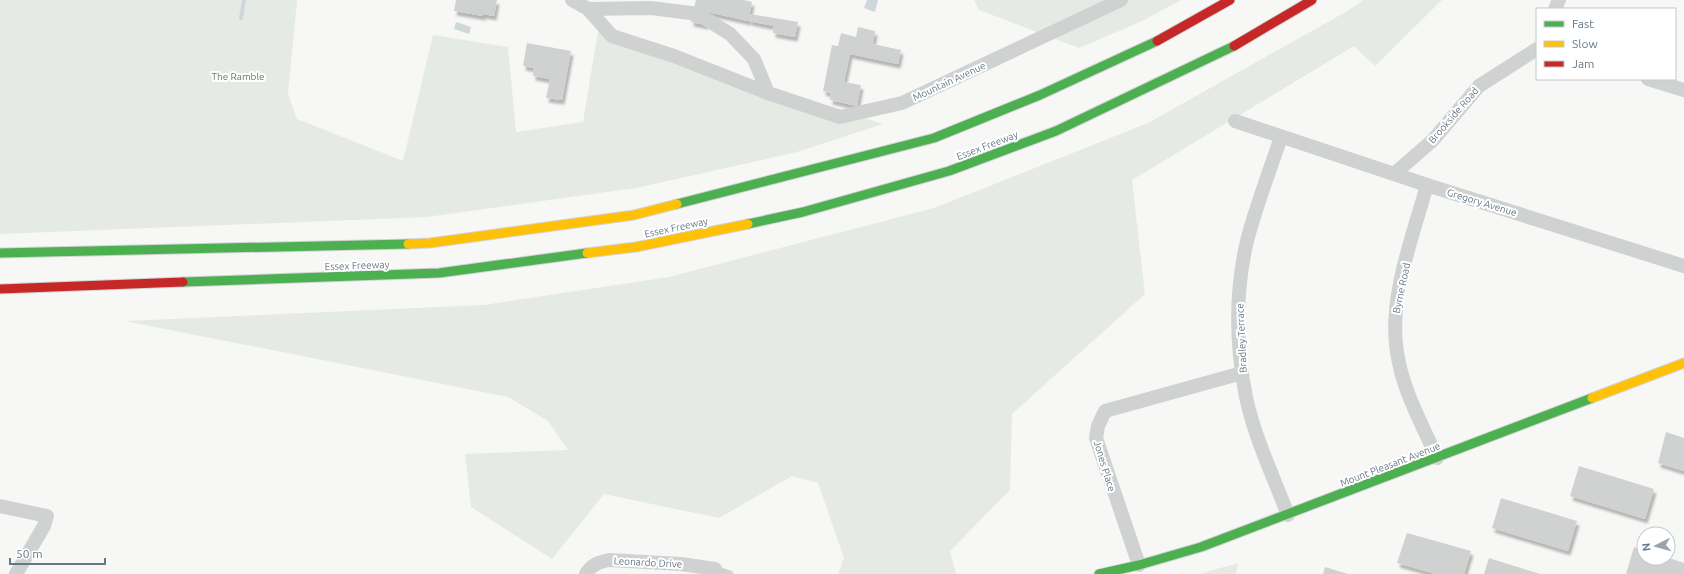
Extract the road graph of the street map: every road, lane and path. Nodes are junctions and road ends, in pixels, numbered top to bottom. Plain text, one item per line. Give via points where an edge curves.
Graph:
1 (572, 0) edge
2 (1121, 0) edge
3 (1230, 0) edge
4 (1312, 0) edge
5 (588, 9) junction
6 (1536, 50) edge
7 (1651, 80) edge
8 (1684, 90) edge
9 (768, 93) junction
10 (1235, 121) dead end
11 (1281, 137) junction
12 (1394, 174) junction
13 (1427, 185) junction
14 (0, 253) edge
15 (1684, 266) edge
16 (0, 290) edge
17 (1684, 363) edge
18 (1242, 373) junction
19 (1437, 458) junction
20 (0, 506) edge
21 (1288, 515) junction
22 (1139, 565) junction
23 (715, 569) joint
24 (16, 574) edge
25 (586, 574) edge
26 (730, 574) edge
27 (1099, 574) edge

1 - 5 street, Mountain Avenue
2 - 9 street, Mountain Avenue via 902,102 840,117
3 - 14 main road, Essex Freeway via 1156,41 1040,95 934,138 634,215 430,243
4 - 16 main road, Essex Freeway via 1238,44 1056,131 949,171 803,212 636,247 439,273
5 - 9 street, Mountain Avenue via 612,36 674,56
5 - 9 street via 651,8 698,14 730,34 754,59
6 - 12 street, Brookside Road via 1479,86 1433,140
7 - 8 street
10 - 11 street, Gregory Avenue
11 - 12 street, Gregory Avenue
11 - 18 street, Bradley Terrace via 1248,240 1241,277 1238,313
12 - 13 street, Gregory Avenue
13 - 15 street, Gregory Avenue
13 - 19 street, Byrne Road via 1402,274 1394,315 1396,352 1405,386
17 - 19 main road, Mount Pleasant Avenue
18 - 21 street, Bradley Terrace via 1254,425
18 - 22 street, Jones Place via 1105,411 1096,438
19 - 21 main road, Mount Pleasant Avenue
20 - 24 street via 47,516 44,526
21 - 22 main road, Mount Pleasant Avenue via 1201,547
22 - 27 main road, Mount Pleasant Avenue
23 - 25 street, Leonardo Drive via 681,564 609,560 592,566
23 - 26 lane

